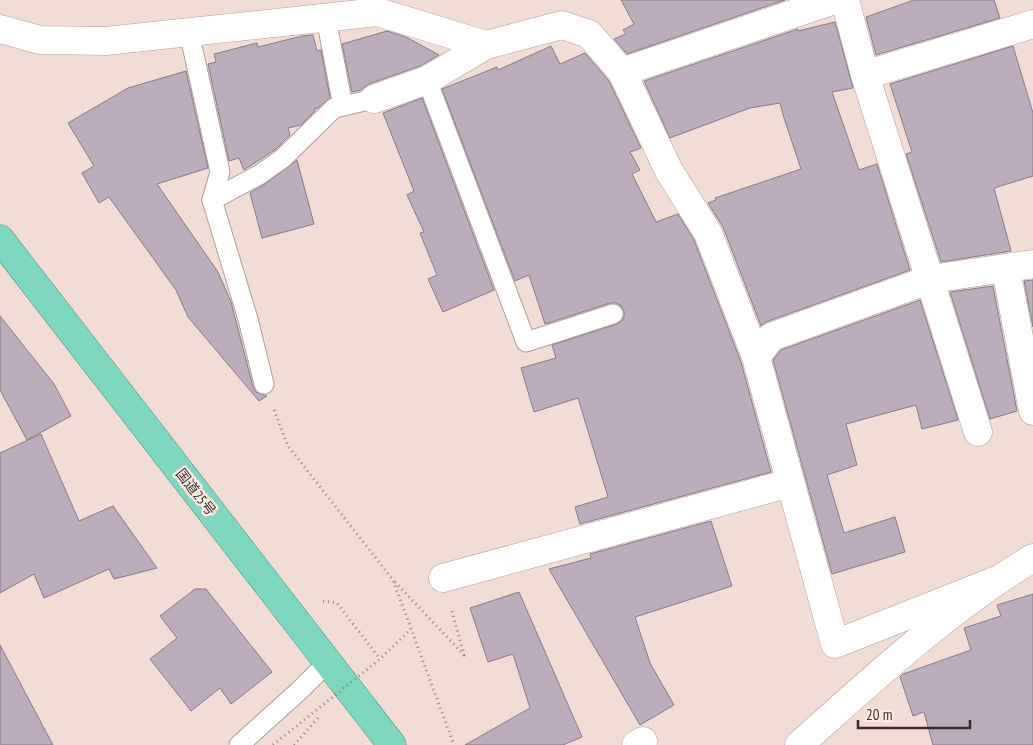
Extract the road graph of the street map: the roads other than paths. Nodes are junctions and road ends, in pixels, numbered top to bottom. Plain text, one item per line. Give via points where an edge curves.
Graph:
1 (834, 0) edge
2 (845, 0) edge
3 (326, 18) junction
4 (1033, 24) edge
5 (0, 29) edge
6 (189, 32) junction
7 (486, 45) junction
8 (622, 72) junction
9 (865, 75) junction
10 (427, 80) junction
11 (374, 99) joint
12 (343, 106) junction
13 (212, 200) junction
14 (0, 239) edge
15 (1033, 264) edge
16 (1006, 269) junction
17 (931, 278) junction
18 (613, 314) dead end
19 (756, 358) junction
20 (264, 384) road end
21 (1033, 411) edge
22 (978, 432) dead end
23 (790, 482) junction
24 (1033, 558) edge
25 (443, 578) road end
26 (997, 580) junction
27 (328, 662) junction
28 (239, 745) edge
29 (392, 745) edge
30 (799, 745) edge

1 - 8 street
2 - 9 street
3 - 6 street
3 - 7 street via 378,12
3 - 12 lane
4 - 9 street
5 - 6 street via 40,40 97,41
6 - 13 lane via 220,172
7 - 8 street via 562,25 589,34
7 - 10 street
8 - 19 street via 669,171 708,233
9 - 17 street
10 - 11 street
10 - 18 lane via 526,342
11 - 12 lane
12 - 13 lane via 334,108 283,158
13 - 20 lane via 248,318
14 - 27 highway, 国道25号
15 - 16 street
16 - 17 street
16 - 21 street
17 - 19 street via 771,336
17 - 22 street
19 - 23 street
23 - 25 street
23 - 26 street via 835,644
24 - 26 street
26 - 30 street via 884,669
27 - 28 lane
27 - 29 highway, 国道25号

